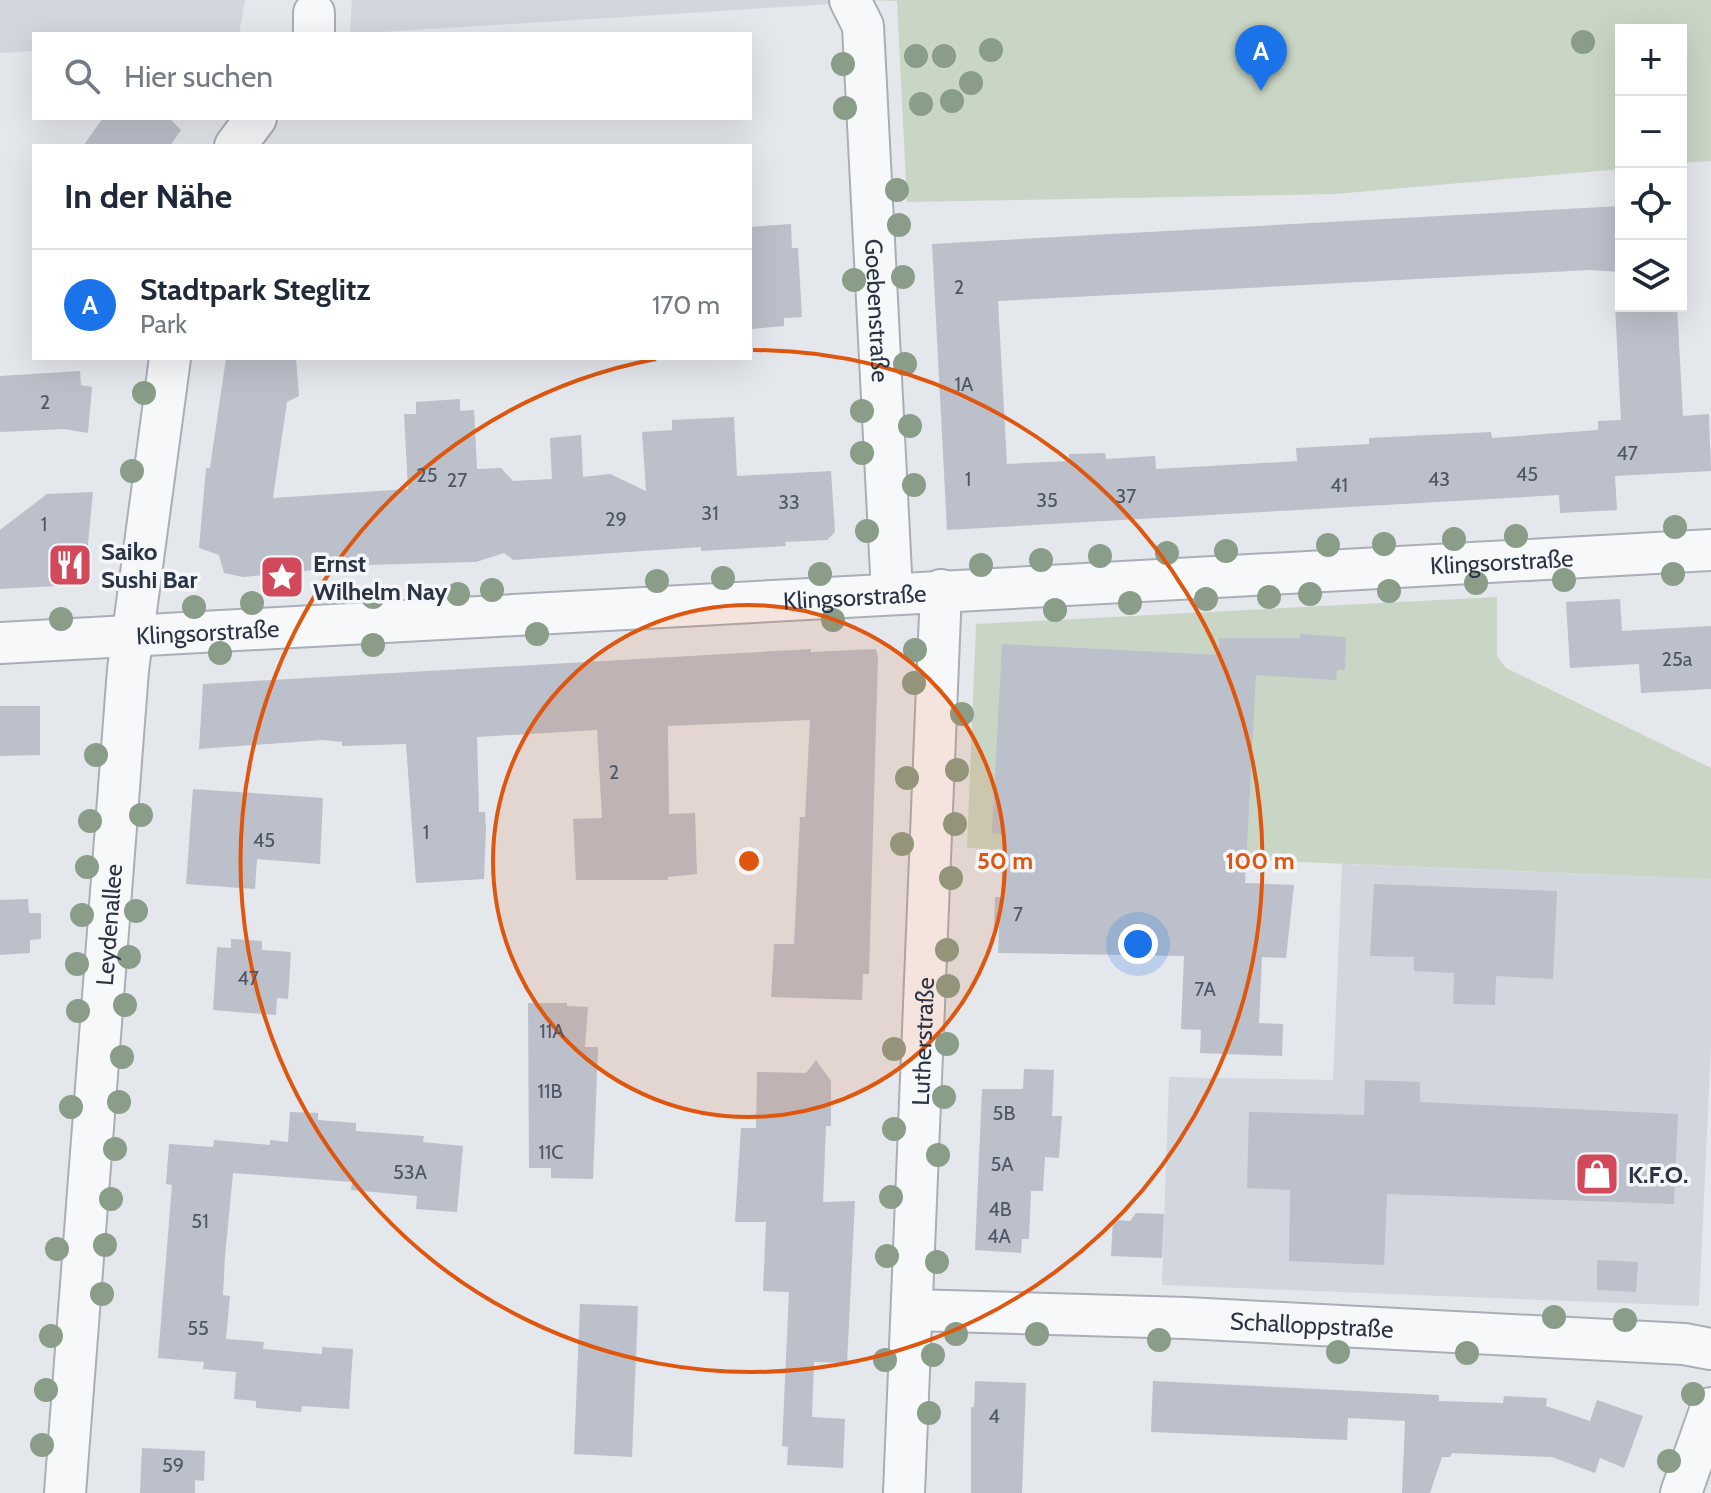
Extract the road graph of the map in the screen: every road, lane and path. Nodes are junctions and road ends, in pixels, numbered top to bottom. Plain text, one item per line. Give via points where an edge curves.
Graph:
1 (857, 13) edge
2 (254, 120) edge
3 (236, 144) edge
4 (170, 360) edge
5 (1711, 550) edge
6 (941, 590) junction
7 (892, 593) junction
8 (132, 635) junction
9 (0, 643) edge
10 (912, 1310) junction
11 (1711, 1349) edge
12 (1711, 1408) edge
13 (65, 1493) edge
14 (904, 1493) edge
15 (1681, 1493) edge

1 - 7 street, Goebenstraße
2 - 3 street
4 - 8 street, Leydenallee
5 - 6 street, Klingsorstraße
6 - 7 street, Klingsorstraße
6 - 10 street, Lutherstraße
7 - 8 street, Klingsorstraße
8 - 9 street, Klingsorstraße
8 - 13 street, Leydenallee
10 - 11 street, Schalloppstraße via 1186,1318
10 - 14 street, Lutherstraße
12 - 15 street

